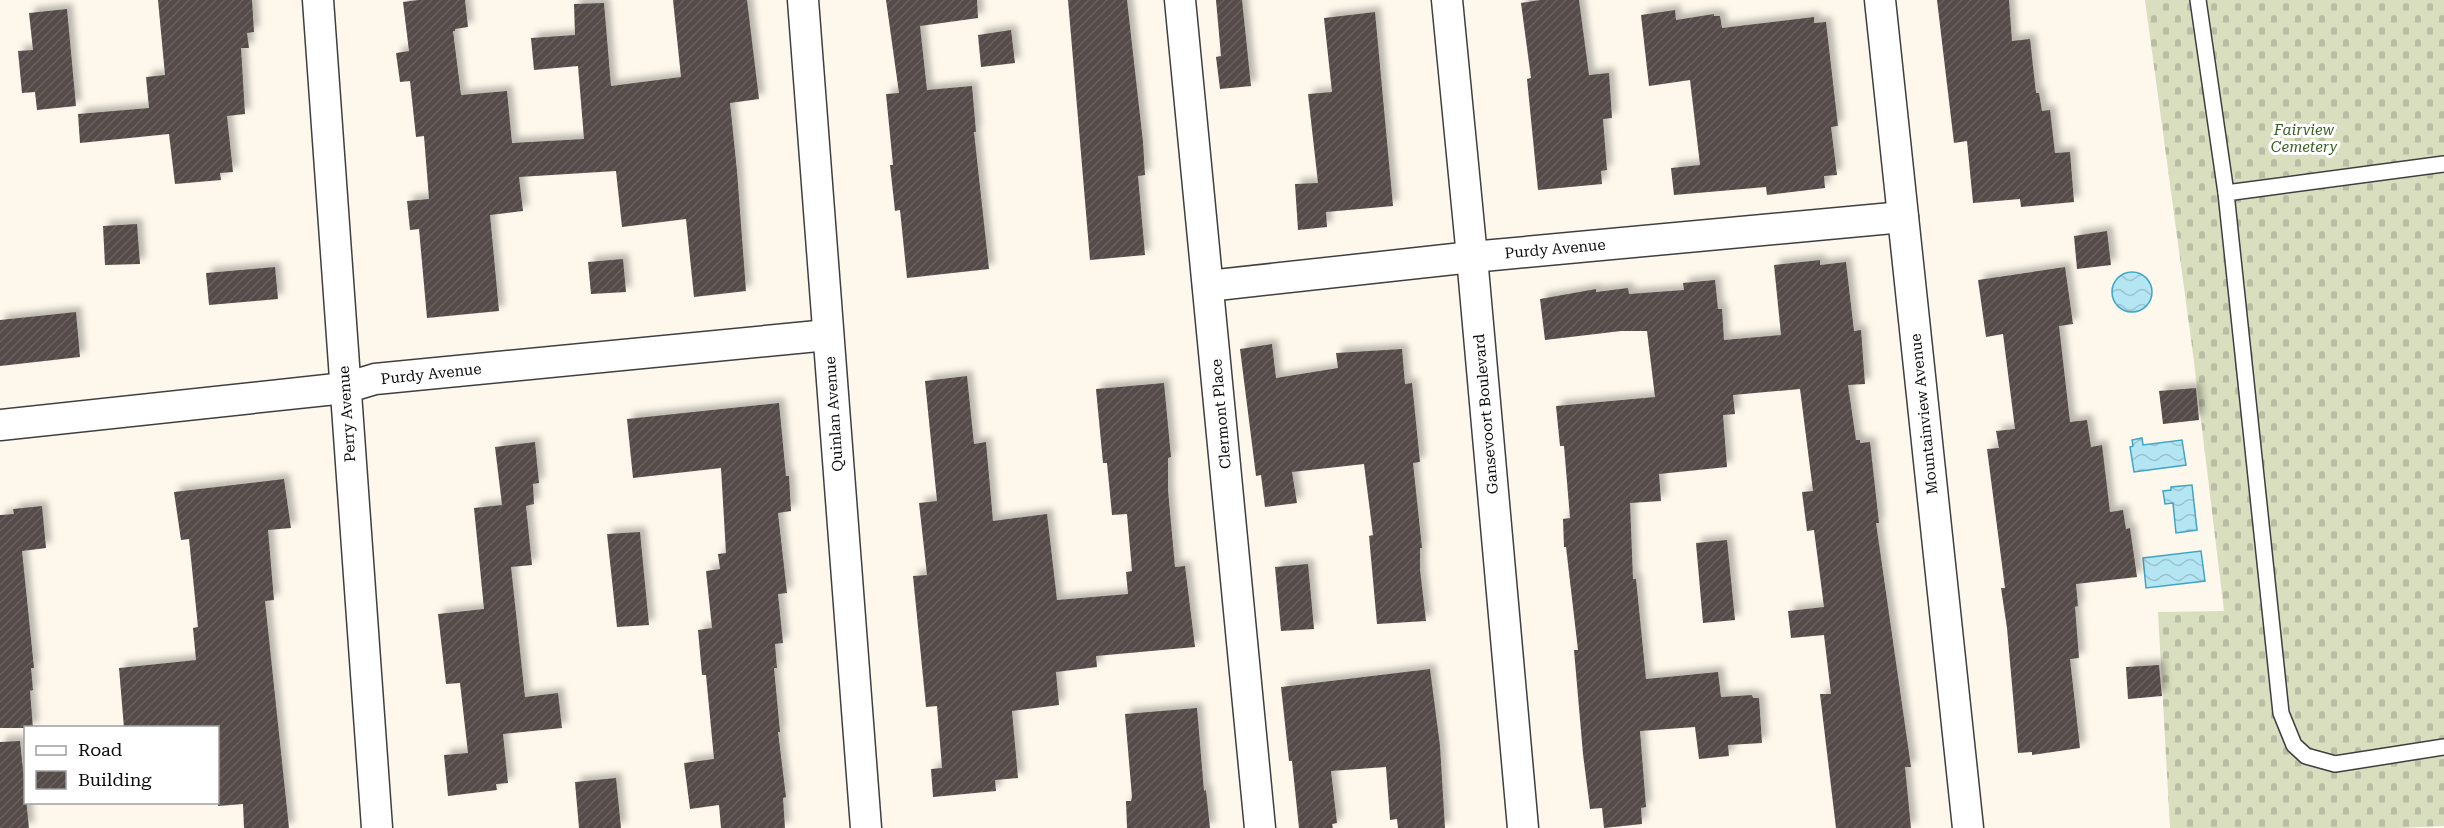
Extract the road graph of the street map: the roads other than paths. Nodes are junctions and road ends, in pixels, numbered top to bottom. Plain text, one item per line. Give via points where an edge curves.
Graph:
1 (318, 0) edge
2 (803, 0) edge
3 (1180, 0) edge
4 (1446, 0) edge
5 (1880, 0) edge
6 (2198, 0) edge
7 (2444, 164) edge
8 (2226, 193) junction
9 (1903, 217) junction
10 (1472, 257) junction
11 (1208, 286) junction
12 (828, 335) junction
13 (345, 388) junction
14 (0, 425) edge
15 (2444, 747) edge
16 (377, 828) edge
17 (866, 828) edge
18 (1260, 828) edge
19 (1523, 828) edge
20 (1968, 828) edge

1 - 13 street, Perry Avenue
2 - 12 street, Quinlan Avenue
3 - 11 street, Clermont Place
4 - 10 street, Gansevoort Boulevard
5 - 9 street, Mountainview Avenue
6 - 8 lane
7 - 8 lane
8 - 15 lane via 2281,713 2294,745 2306,756 2335,764
9 - 10 street, Purdy Avenue
9 - 20 street, Mountainview Avenue
10 - 11 street, Purdy Avenue
10 - 19 street, Gansevoort Boulevard
11 - 18 street, Clermont Place
12 - 13 street, Purdy Avenue via 375,379
12 - 17 street, Quinlan Avenue
13 - 14 street, Purdy Avenue
13 - 16 street, Perry Avenue

